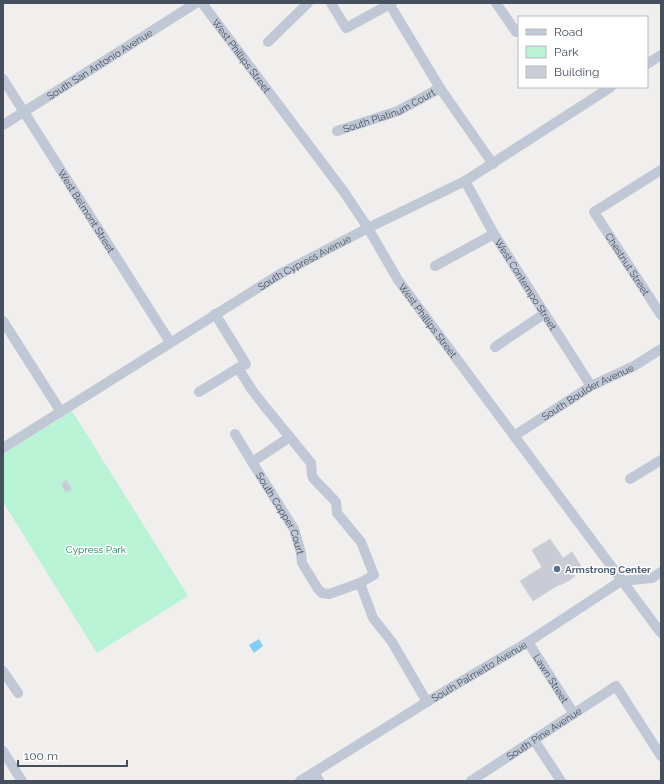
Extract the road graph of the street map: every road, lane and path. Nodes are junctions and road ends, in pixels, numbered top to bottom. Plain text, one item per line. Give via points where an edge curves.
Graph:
1 (196, 3) edge
2 (202, 3) edge
3 (308, 3) edge
4 (331, 3) edge
5 (496, 3) edge
6 (391, 4) edge
7 (516, 32) dead end
8 (268, 42) dead end
9 (661, 55) edge
10 (648, 63) edge
11 (3, 79) edge
12 (440, 88) junction
13 (609, 88) edge
14 (23, 112) junction
15 (3, 125) edge
16 (337, 131) dead end
17 (493, 164) junction
18 (661, 170) edge
19 (465, 181) junction
20 (368, 228) junction
21 (494, 234) junction
22 (436, 266) dead end
23 (215, 314) junction
24 (544, 314) junction
25 (661, 315) edge
26 (3, 322) edge
27 (170, 342) junction
28 (495, 347) dead end
29 (661, 349) edge
30 (238, 368) junction
31 (591, 386) junction
32 (200, 392) dead end
33 (61, 412) junction
34 (235, 434) dead end
35 (514, 436) junction
36 (290, 437) junction
37 (3, 448) edge
38 (661, 460) edge
39 (252, 462) junction
40 (630, 480) dead end
41 (661, 572) edge
42 (621, 581) junction
43 (360, 583) junction
44 (661, 633) edge
45 (528, 642) junction
46 (3, 671) edge
47 (18, 694) dead end
48 (427, 702) junction
49 (574, 714) junction
50 (534, 740) junction
51 (3, 751) edge
52 (661, 756) edge
53 (316, 777) edge
54 (22, 781) edge
55 (300, 781) edge
56 (471, 781) edge
57 (561, 781) edge

1 - 14 street, South San Antonio Avenue
2 - 20 street, West Phillips Street
3 - 8 street
4 - 6 street via 346,28
5 - 7 street
6 - 12 street
9 - 10 street
11 - 14 street, West Belmont Street
12 - 16 street, South Platinum Court via 398,111
12 - 17 street
13 - 17 street, South Cypress Avenue
14 - 15 street, South San Antonio Avenue
14 - 27 street, West Belmont Street
17 - 19 street, South Cypress Avenue
18 - 25 street, Chestnut Street via 594,212
19 - 20 street, South Cypress Avenue
19 - 21 street, West Contempo Street
20 - 23 street, South Cypress Avenue via 280,274
20 - 35 street, West Phillips Street via 398,280
21 - 22 street
21 - 24 street, West Contempo Street
23 - 27 street, South Cypress Avenue
23 - 30 street via 246,364
24 - 28 street
24 - 31 street, West Contempo Street
26 - 33 street
27 - 33 street, South Cypress Avenue
29 - 31 street, South Boulder Avenue via 634,366
30 - 32 street
30 - 36 street, South Copper Court via 252,390
31 - 35 street, South Boulder Avenue
33 - 37 street, South Cypress Avenue
34 - 39 street, South Copper Court
35 - 42 street, West Phillips Street
36 - 39 street, South Copper Court
36 - 43 street, South Copper Court via 311,463 314,478 336,502 337,513 361,542 374,575
38 - 40 street
39 - 43 street, South Copper Court via 294,528 303,566 318,589 329,594
41 - 42 street, South Palmetto Avenue via 652,578
42 - 44 street, West Phillips Street
42 - 45 street, South Palmetto Avenue
43 - 48 street via 373,618 392,642
45 - 48 street, South Palmetto Avenue
45 - 49 street, Lawn Street
46 - 47 street
48 - 53 street, South Palmetto Avenue
49 - 50 street, South Pine Avenue
49 - 52 street, South Pine Avenue via 616,686
50 - 56 street, South Pine Avenue
50 - 57 street
51 - 54 street
53 - 55 street, South Palmetto Avenue

